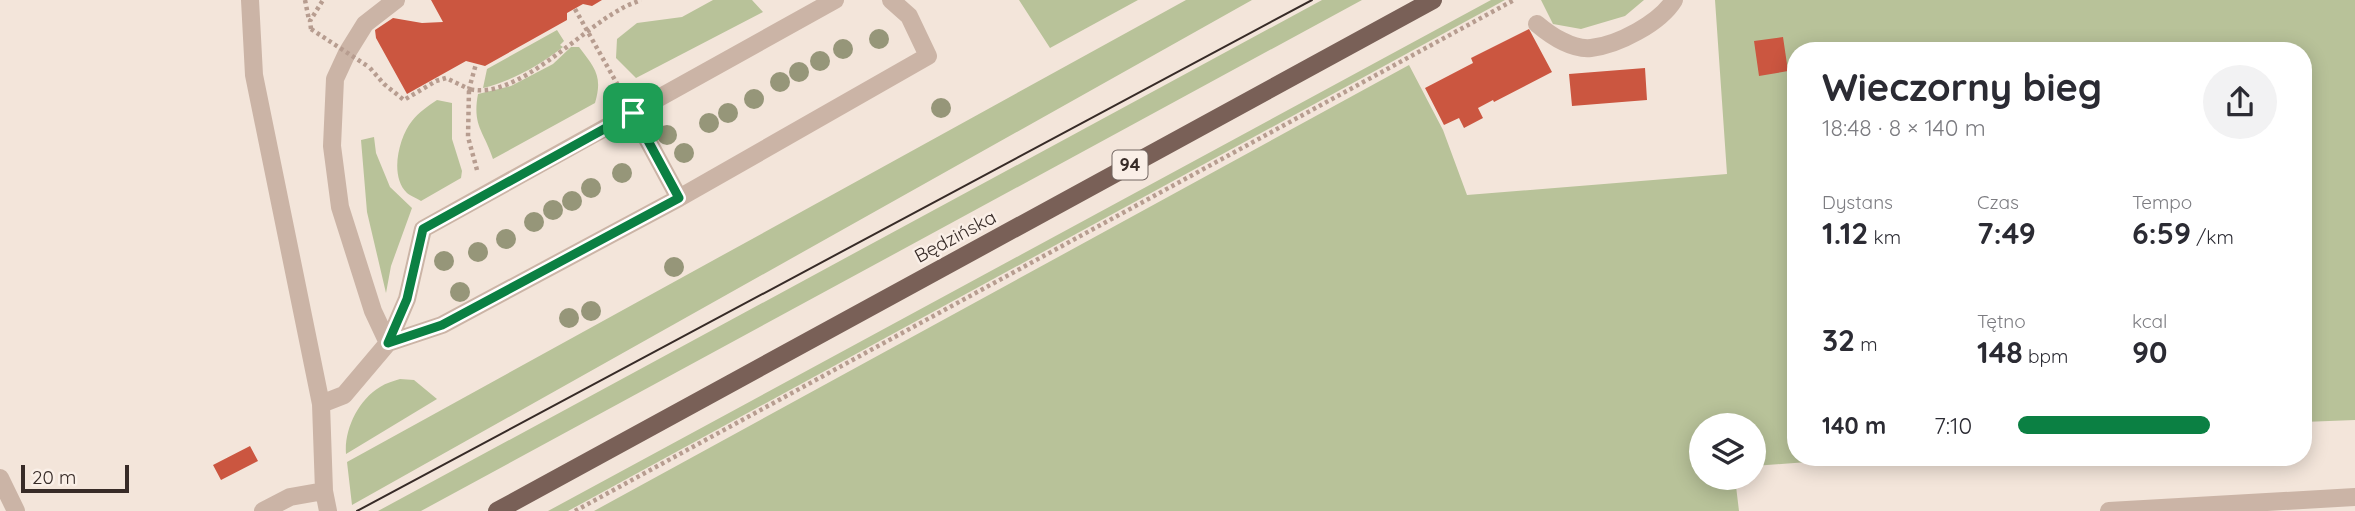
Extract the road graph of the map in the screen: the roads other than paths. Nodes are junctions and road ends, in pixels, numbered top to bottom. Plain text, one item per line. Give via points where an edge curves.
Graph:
1 (250, 0) edge
2 (396, 0) edge
3 (835, 0) edge
4 (891, 0) edge
5 (1433, 0) edge
6 (1674, 0) edge
7 (1537, 24) dead end
8 (633, 113) junction
9 (679, 198) junction
10 (388, 343) junction
11 (321, 404) junction
12 (0, 478) edge
13 (324, 491) junction
14 (2355, 497) edge
15 (16, 511) edge
16 (263, 511) edge
17 (328, 511) edge
18 (497, 511) edge
19 (2109, 511) edge

1 - 11 lane via 254,75
2 - 10 lane via 365,24 335,79 332,146 340,207
3 - 8 lane
4 - 9 lane via 909,16 928,56
5 - 18 main road, Będzińska / 94
6 - 7 lane via 1636,34 1589,48 1556,39
8 - 9 lane
8 - 10 lane via 423,229 407,299
9 - 10 lane via 442,325
10 - 11 lane via 344,396
11 - 13 lane
12 - 15 lane
13 - 16 lane via 290,497
13 - 17 lane
14 - 19 lane

